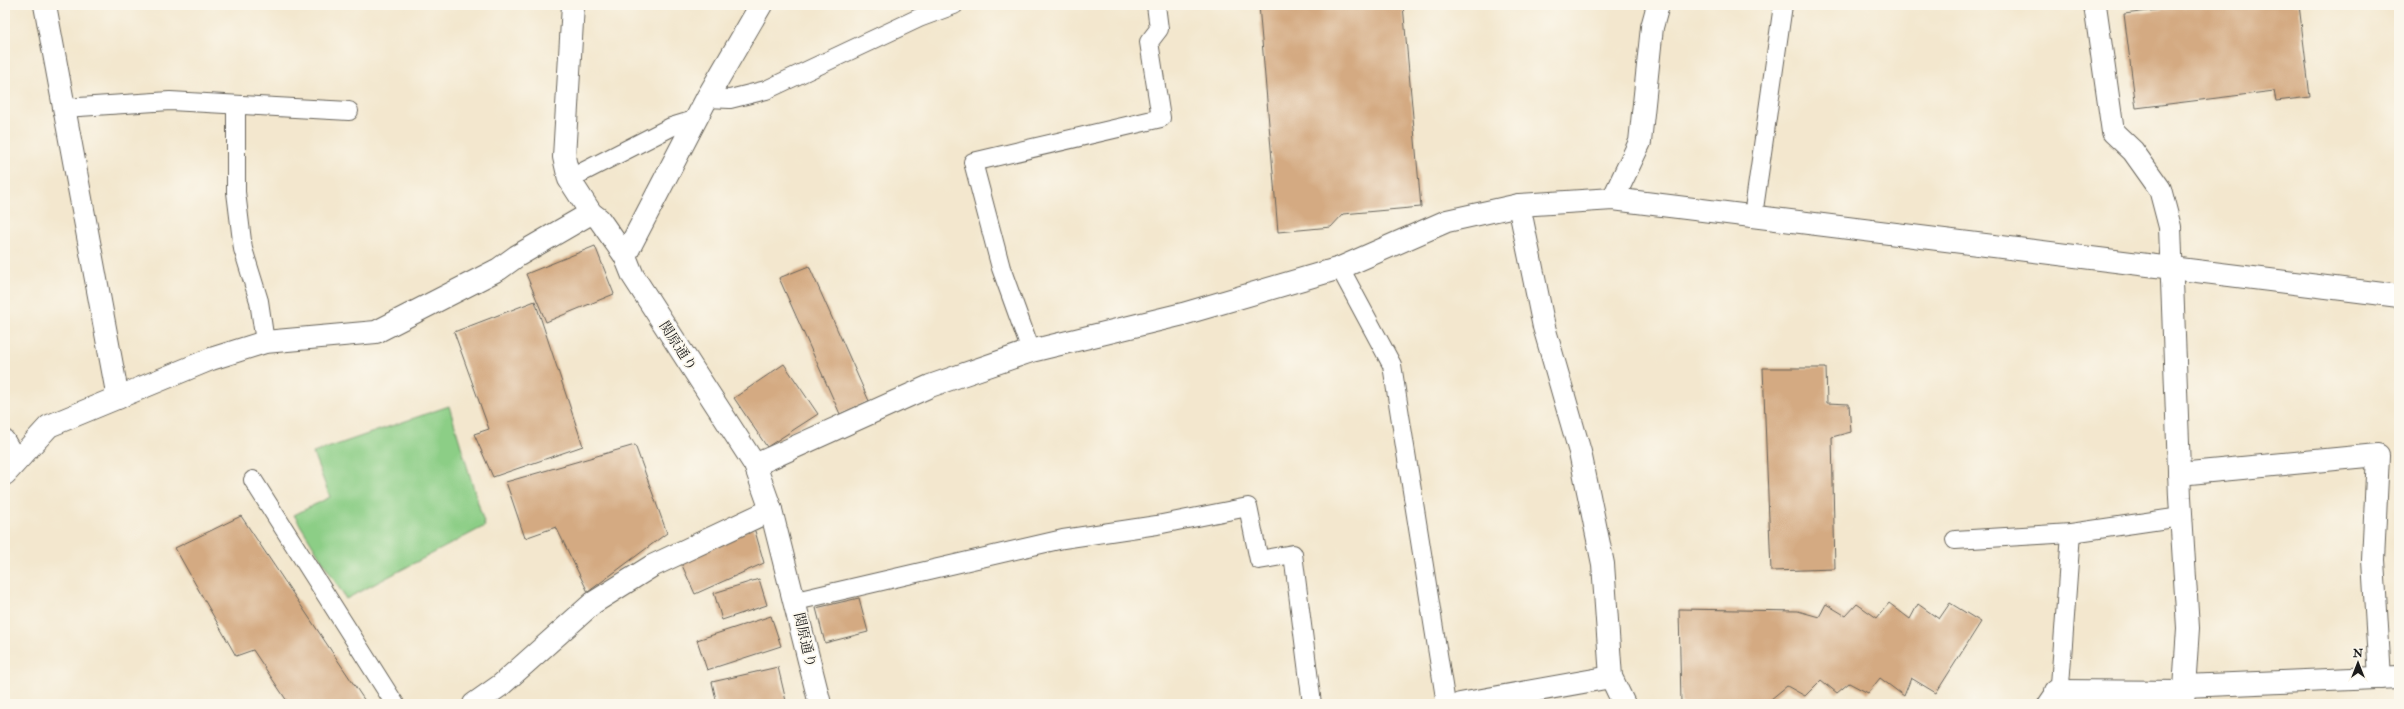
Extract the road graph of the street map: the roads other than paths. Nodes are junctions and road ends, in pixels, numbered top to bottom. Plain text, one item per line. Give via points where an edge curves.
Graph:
1 (45, 5) edge
2 (573, 5) edge
3 (761, 5) edge
4 (954, 5) edge
5 (1156, 5) edge
6 (1658, 5) edge
7 (1783, 5) edge
8 (2095, 5) edge
9 (707, 98) junction
10 (236, 105) junction
11 (64, 108) junction
12 (349, 111) dead end
13 (697, 119) junction
14 (569, 179) junction
15 (1613, 198) junction
16 (1518, 205) junction
17 (591, 213) junction
18 (1753, 216) junction
19 (625, 256) junction
20 (1340, 268) junction
21 (2172, 270) junction
22 (2399, 296) edge
23 (265, 342) junction
24 (1031, 351) junction
25 (118, 398) junction
26 (5, 439) edge
27 (755, 465) junction
28 (11, 468) edge
29 (2180, 474) junction
30 (253, 480) dead end
31 (771, 510) junction
32 (2181, 517) junction
33 (2071, 533) junction
34 (1955, 540) dead end
35 (796, 602) junction
36 (1612, 677) junction
37 (2390, 677) edge
38 (2183, 694) edge
39 (2052, 697) edge
40 (395, 704) edge
41 (474, 704) edge
42 (820, 704) edge
43 (1312, 704) edge
44 (1446, 704) edge
45 (1460, 704) edge
46 (1624, 704) edge

1 - 11 street
2 - 14 street via 564,157
3 - 9 street
4 - 9 lane via 919,18 766,90 730,99
5 - 24 lane via 1159,29 1149,42 1161,118 973,162 1001,268
6 - 15 street via 1652,27 1640,142
7 - 18 lane
8 - 21 street via 2113,132 2133,151 2160,189 2170,227
9 - 13 street
10 - 11 lane via 170,102
10 - 12 lane
10 - 23 lane via 238,206 243,249 259,301
11 - 25 street
13 - 14 lane via 671,127
13 - 19 street
14 - 17 street, 関原通り
15 - 16 street
15 - 18 street
16 - 20 street via 1447,221
16 - 36 street via 1544,327 1580,452 1603,564
17 - 19 street, 関原通り via 600,219
17 - 23 street via 517,256 499,270 376,332
18 - 21 street
19 - 27 street, 関原通り via 633,276
20 - 24 street via 1183,314
20 - 44 lane via 1392,365
21 - 22 street
21 - 29 street
23 - 25 street via 211,359
24 - 27 street via 930,386
25 - 28 street via 49,426
26 - 28 lane
27 - 31 street, 関原通り
29 - 32 street
29 - 37 street via 2378,454 2373,560
30 - 40 lane
31 - 35 street, 関原通り
31 - 41 street via 652,566 592,603 501,685
32 - 33 lane
32 - 38 street via 2188,628
33 - 34 lane
33 - 39 lane via 2060,686
35 - 42 street, 関原通り
35 - 43 lane via 1063,538 1157,525 1248,507 1259,560 1293,554
36 - 45 street
36 - 46 street
37 - 38 street
38 - 39 street

